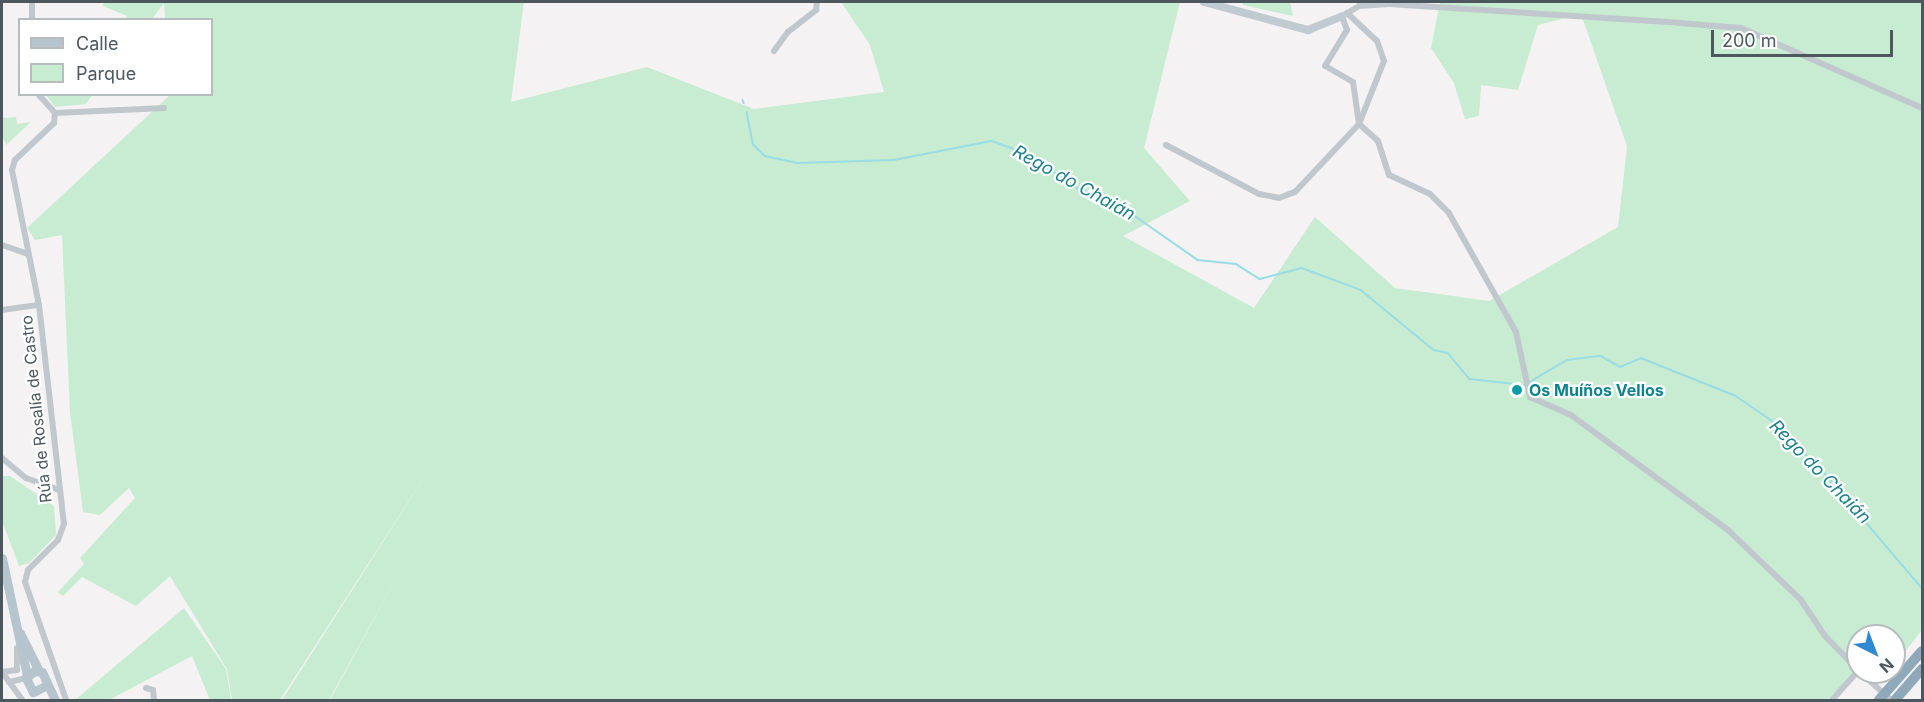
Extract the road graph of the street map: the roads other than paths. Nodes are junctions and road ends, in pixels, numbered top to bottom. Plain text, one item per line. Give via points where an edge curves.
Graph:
1 (32, 2) edge
2 (818, 2) edge
3 (1204, 2) edge
4 (1345, 15) junction
5 (32, 18) edge
6 (774, 51) dead end
7 (40, 96) edge
8 (164, 108) dead end
9 (1923, 108) edge
10 (55, 112) junction
11 (1359, 124) junction
12 (1166, 145) dead end
13 (2, 245) edge
14 (28, 254) junction
15 (39, 305) junction
16 (2, 310) edge
17 (2, 458) edge
18 (57, 489) junction
19 (2, 558) edge
20 (11, 604) junction
21 (17, 648) junction
22 (1923, 651) edge
23 (52, 658) junction
24 (1846, 658) edge
25 (56, 669) junction
26 (1923, 669) edge
27 (41, 671) junction
28 (2, 672) edge
29 (27, 677) junction
30 (9, 682) junction
31 (48, 683) junction
32 (1848, 684) edge
33 (1874, 684) edge
34 (146, 688) dead end
35 (61, 689) junction
36 (33, 694) edge
37 (21, 698) edge
38 (44, 700) edge
39 (55, 700) edge
40 (66, 700) edge
41 (154, 700) edge
42 (1832, 700) edge
43 (1879, 700) edge
44 (1893, 700) edge

1 - 5 street
2 - 6 street via 816,10 788,32
3 - 4 street via 1308,30
4 - 9 street via 1359,6 1389,4 1742,28
4 - 11 street via 1377,41 1385,58
4 - 11 street via 1347,30 1325,66 1353,82
7 - 10 street
8 - 10 street
10 - 14 street, Rúa de Rosalía de Castro via 54,123 15,160 12,170
11 - 12 street via 1295,192 1279,198 1258,194
11 - 24 street via 1378,141 1389,175 1430,194 1449,213 1516,332 1524,385 1532,398 1571,415 1728,530 1802,600 1825,636
13 - 14 street
14 - 15 street, Rúa de Rosalía de Castro
15 - 16 street
15 - 18 street, Rúa de Rosalía de Castro
17 - 18 street via 26,478
18 - 23 street, Rúa de Rosalía de Castro via 64,524 58,540 28,570 25,582
19 - 20 main road
20 - 21 main road
20 - 27 main road via 24,645
21 - 28 street via 17,669
21 - 29 main road
22 - 43 highway
23 - 25 street
23 - 27 street
25 - 31 street
25 - 35 street
26 - 44 highway
27 - 29 main road
27 - 31 main road
28 - 30 street
29 - 30 street
29 - 36 main road
30 - 37 street
31 - 35 street
31 - 36 main road
31 - 39 main road
32 - 42 street
33 - 44 street
34 - 41 street via 153,690
35 - 40 street
36 - 37 street
36 - 38 main road

